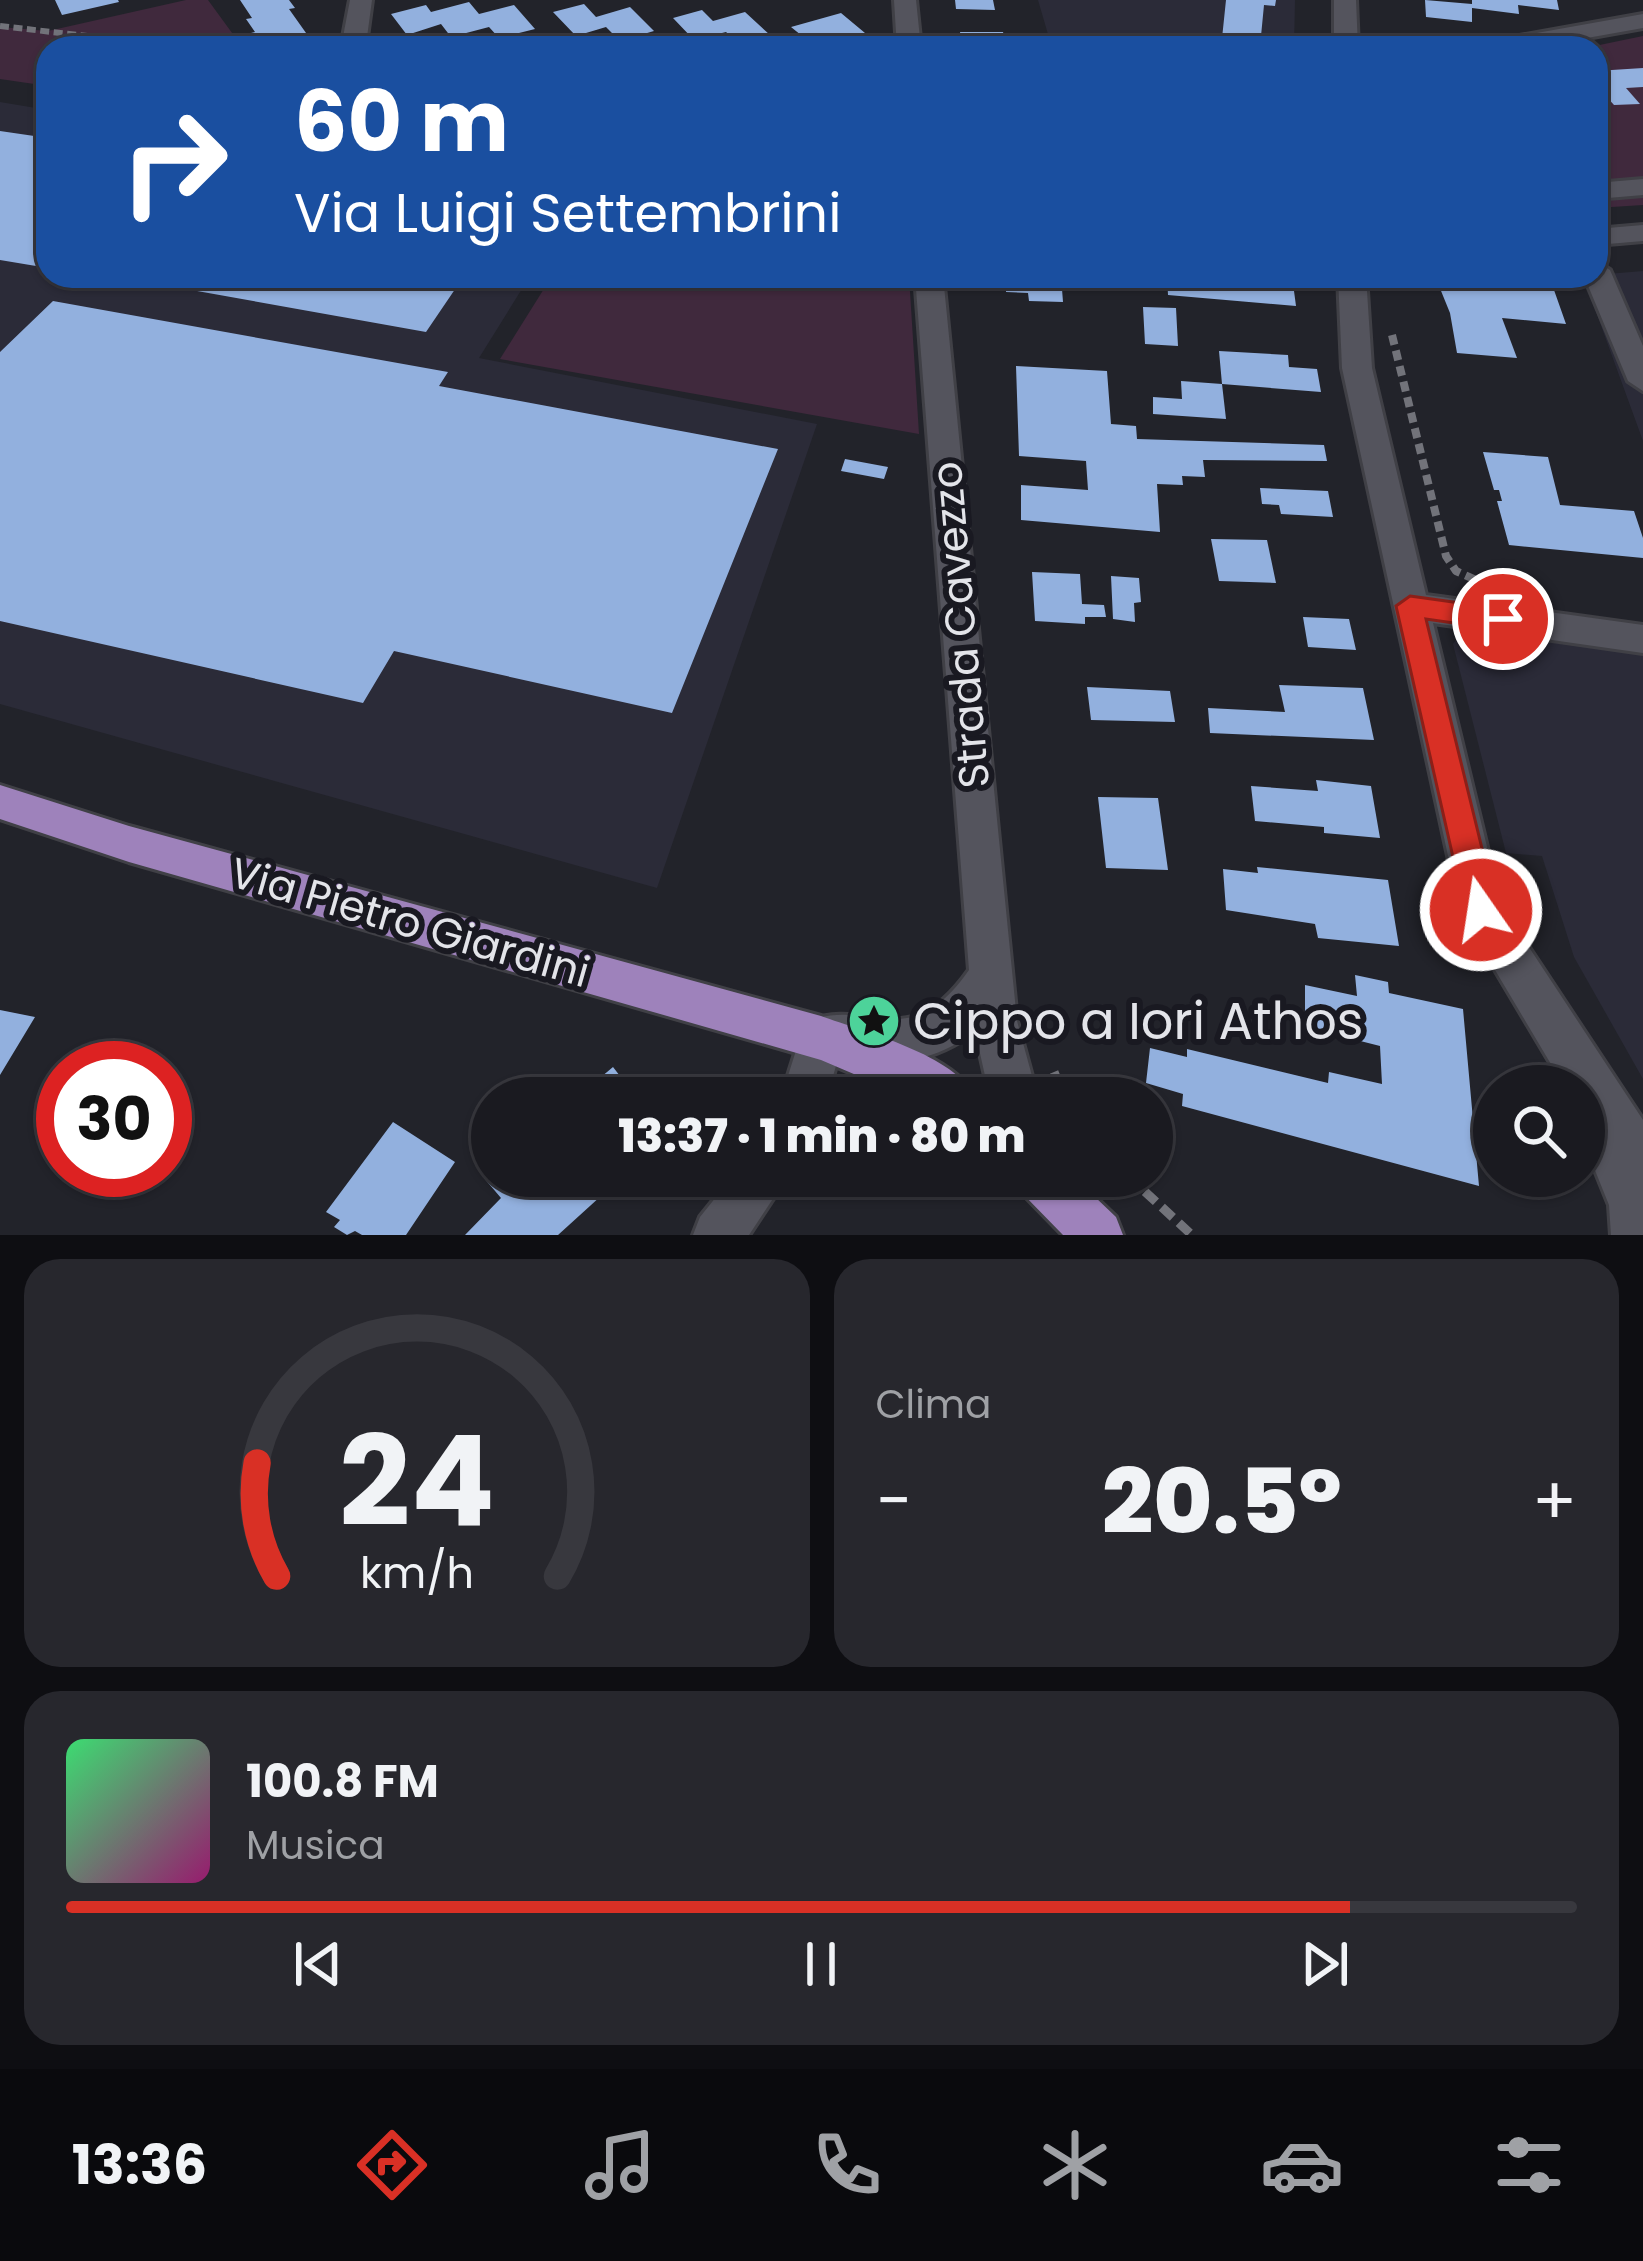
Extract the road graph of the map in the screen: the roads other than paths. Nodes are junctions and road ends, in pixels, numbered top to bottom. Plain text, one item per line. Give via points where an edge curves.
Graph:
1 (362, 0) edge
2 (905, 0) edge
3 (1345, 0) edge
4 (1643, 22) edge
5 (355, 36) edge
6 (909, 36) edge
7 (1346, 36) edge
8 (1562, 36) edge
9 (1643, 188) edge
10 (1608, 190) edge
11 (1643, 233) edge
12 (1608, 236) edge
13 (930, 288) edge
14 (1353, 288) edge
15 (1604, 288) edge
16 (1643, 380) edge
17 (1410, 606) junction
18 (1643, 639) edge
19 (0, 802) edge
20 (991, 975) junction
21 (1555, 1033) junction
22 (821, 1038) junction
23 (1570, 1065) edge
24 (810, 1077) edge
25 (918, 1077) edge
26 (1009, 1077) edge
27 (1605, 1138) edge
28 (1643, 1161) edge
29 (748, 1197) edge
30 (718, 1235) edge
31 (1636, 1235) edge

1 - 5 street
2 - 6 street
3 - 7 street
4 - 8 street
9 - 10 street
11 - 12 street
13 - 20 street, Strada Cavezzo
14 - 17 street via 1357,368
15 - 16 street
17 - 18 street
17 - 21 street via 1481,910
19 - 22 main road, Via Pietro Giardini
20 - 22 street via 970,1010 939,1033 908,1041
20 - 26 street, Strada Cavezzo
21 - 23 street
21 - 28 street
22 - 24 street
22 - 25 main road, Via Pietro Giardini
27 - 31 street via 1634,1205
29 - 30 street

